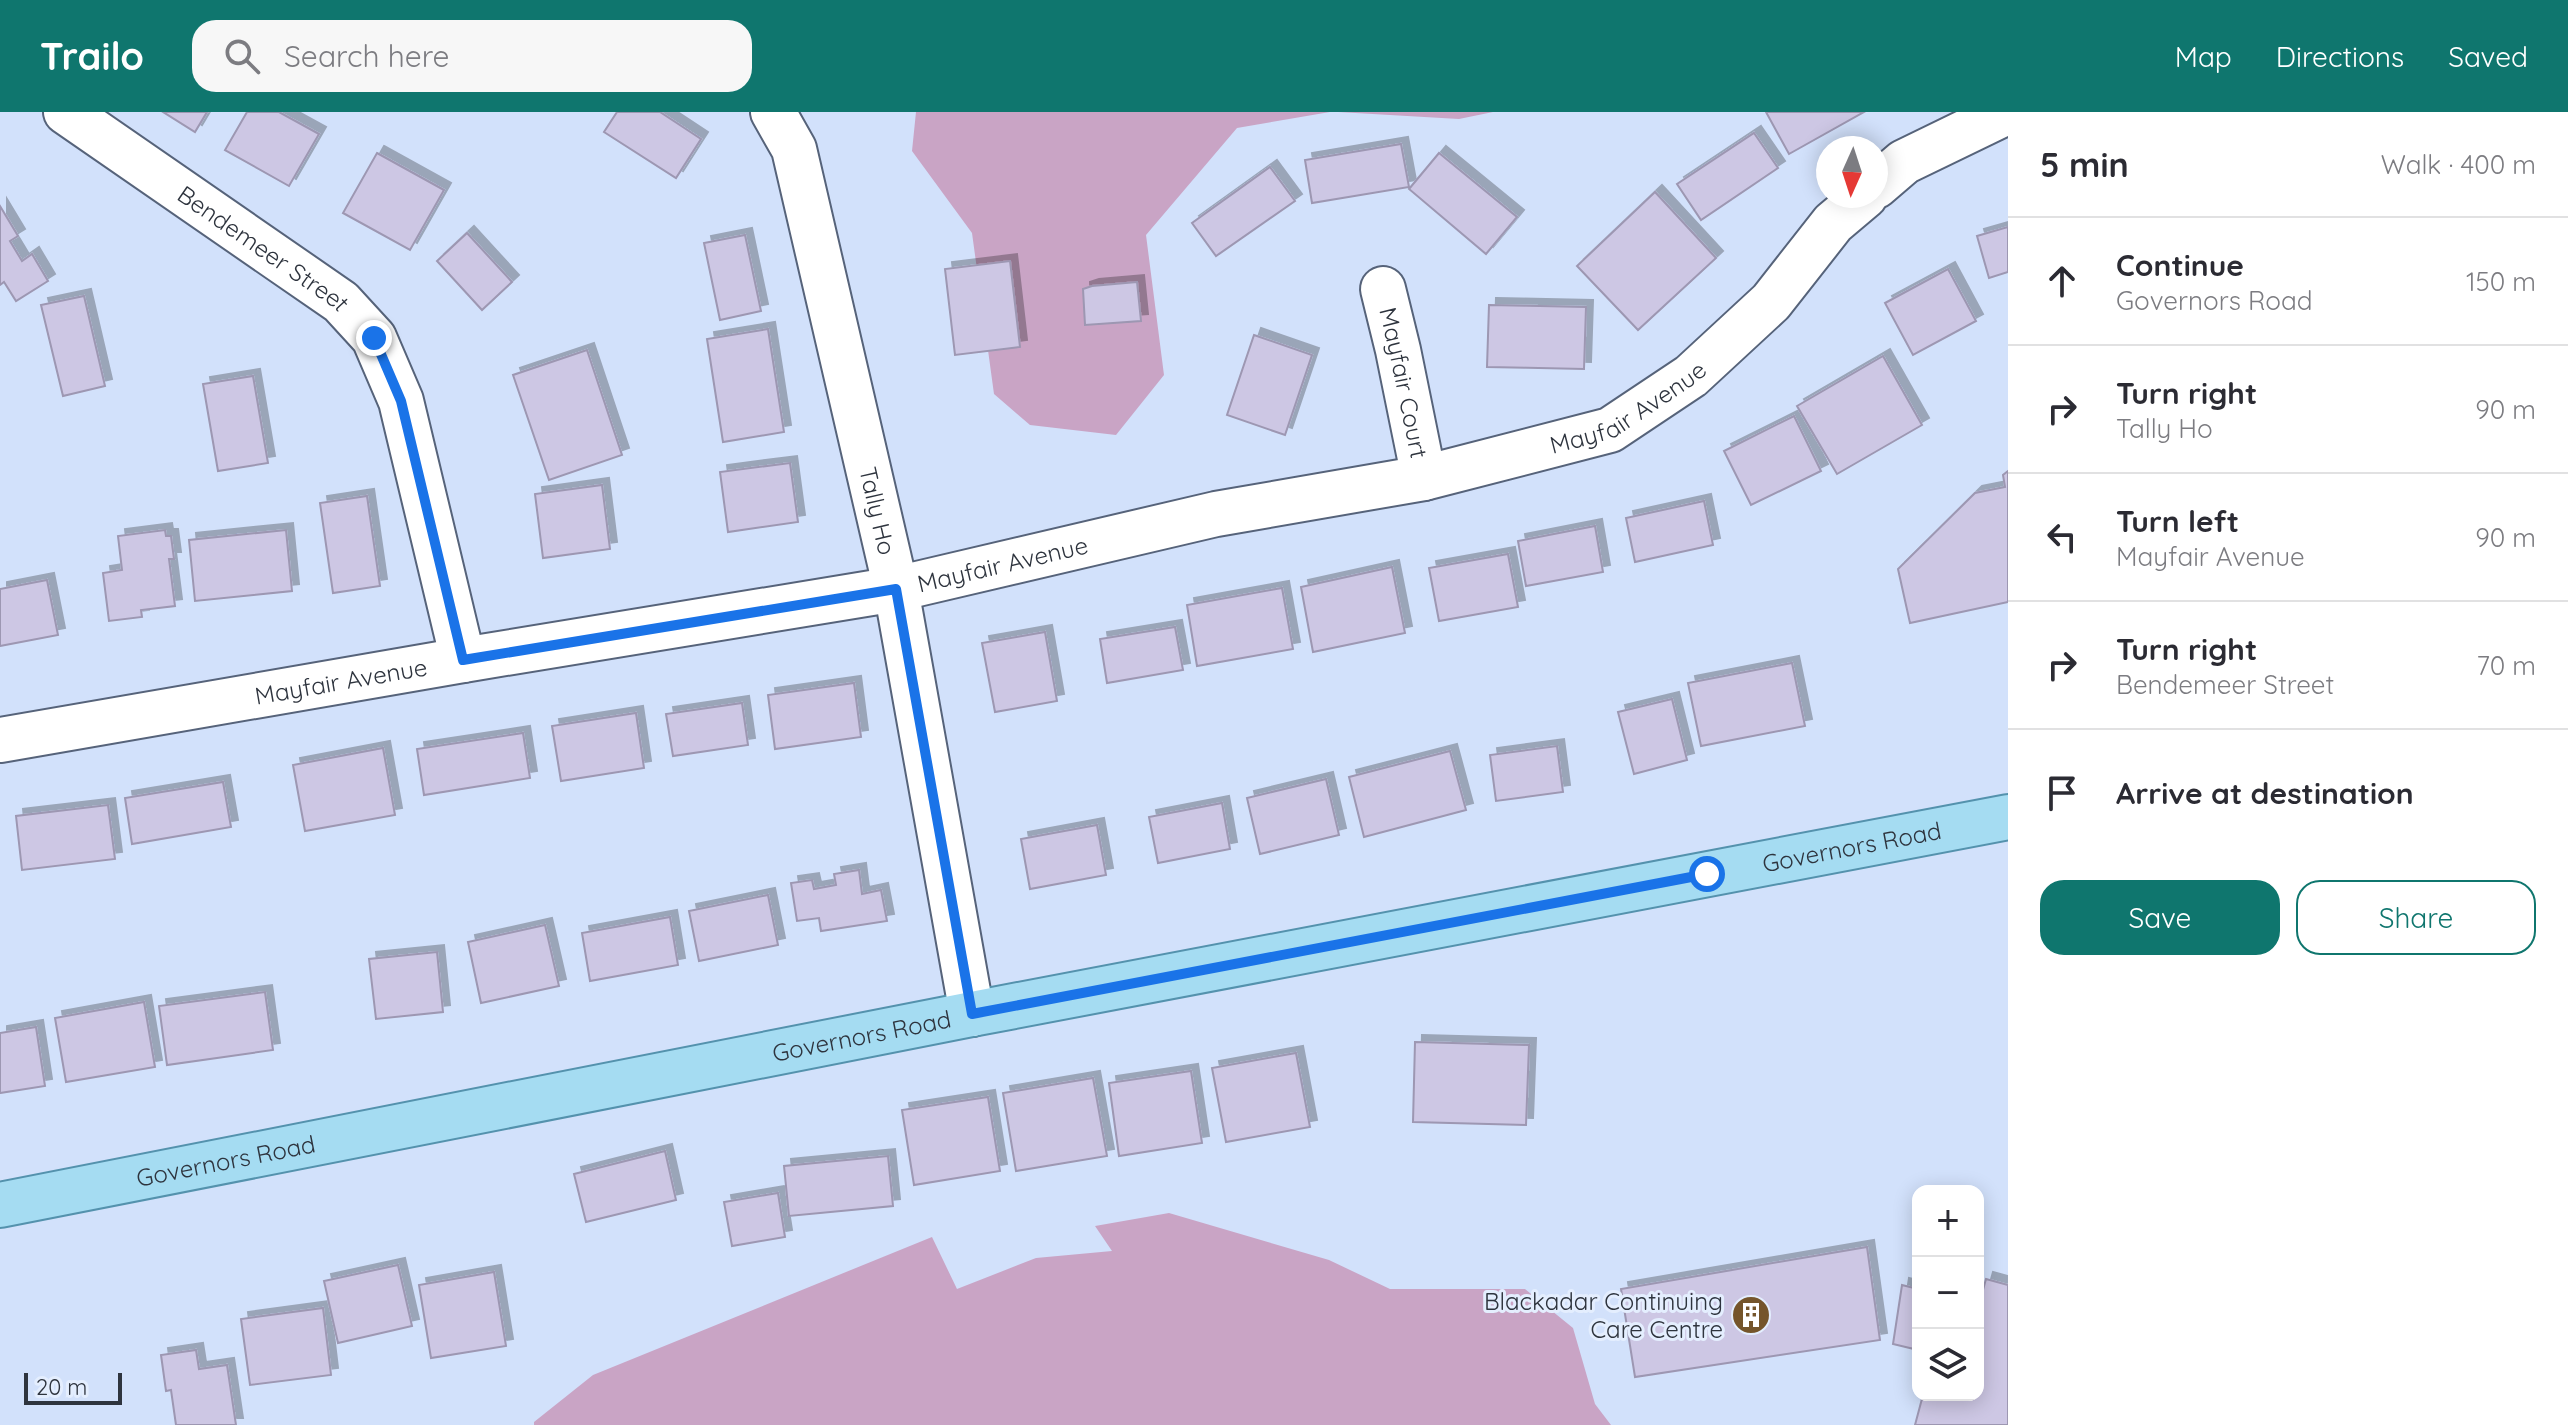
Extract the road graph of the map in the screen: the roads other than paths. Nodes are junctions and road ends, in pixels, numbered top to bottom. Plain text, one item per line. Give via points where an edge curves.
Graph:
1 (66, 112) edge
2 (773, 112) edge
3 (2007, 112) edge
4 (1888, 176) edge
5 (1851, 208) edge
6 (1383, 289) dead end
7 (1424, 478) junction
8 (896, 589) junction
9 (463, 660) junction
10 (0, 740) edge
11 (2008, 817) edge
12 (972, 1014) junction
13 (0, 1205) edge

1 - 9 street, Bendemeer Street via 341,302 374,338 401,401
2 - 8 street, Tally Ho via 794,149
3 - 4 street via 1904,162
5 - 7 street, Mayfair Avenue via 1771,302 1691,376 1610,430
6 - 7 street, Mayfair Court
7 - 8 street, Mayfair Avenue via 1216,514
8 - 9 street, Mayfair Avenue
8 - 12 street, Tally Ho
9 - 10 street, Mayfair Avenue
11 - 12 main road, Governors Road
12 - 13 main road, Governors Road

